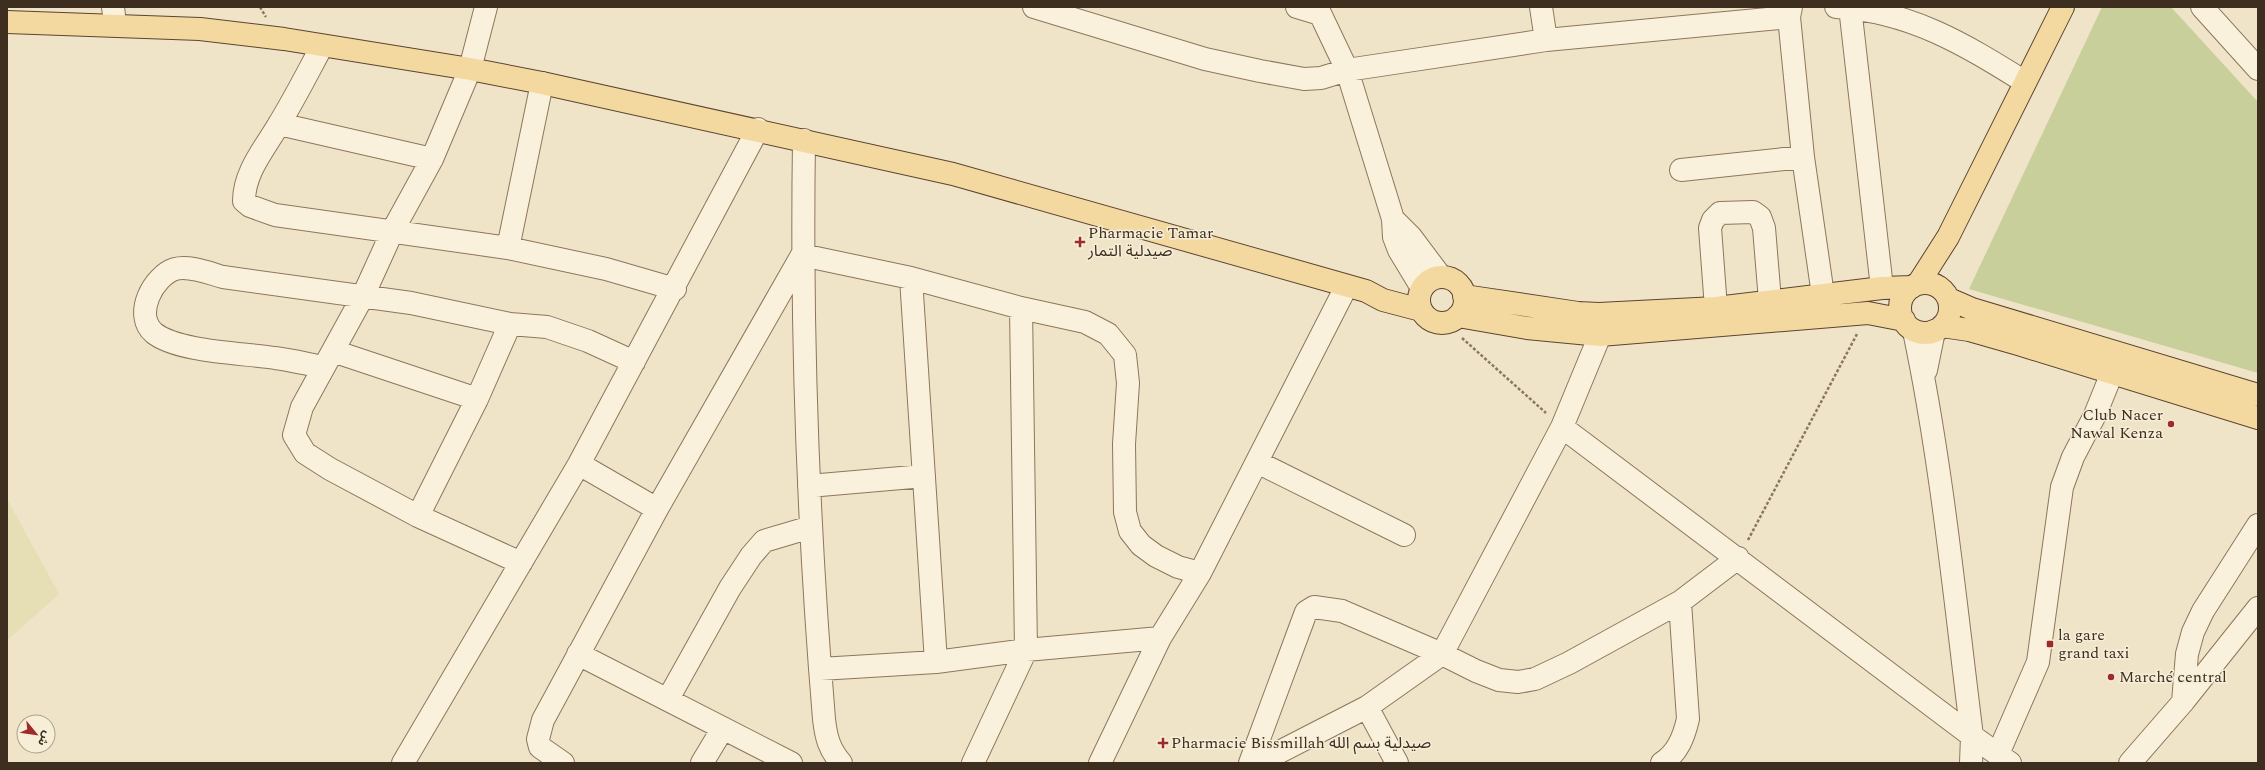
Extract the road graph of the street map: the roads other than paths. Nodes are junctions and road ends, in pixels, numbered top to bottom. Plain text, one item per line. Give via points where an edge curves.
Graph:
1 (486, 7) edge
2 (1034, 7) edge
3 (1297, 7) edge
4 (1541, 7) edge
5 (1844, 7) edge
6 (2063, 7) edge
7 (2202, 7) edge
8 (1318, 10) edge
9 (1790, 12) edge
10 (114, 16) edge
11 (7, 22) edge
12 (1546, 40) junction
13 (322, 46) junction
14 (470, 69) junction
15 (2258, 69) edge
16 (1347, 70) junction
17 (2025, 82) junction
18 (542, 83) junction
19 (279, 124) junction
20 (758, 129) junction
21 (804, 140) junction
22 (1803, 157) junction
23 (432, 159) junction
24 (1681, 170) dead end
25 (1393, 219) junction
26 (393, 230) junction
27 (1948, 236) junction
28 (508, 248) junction
29 (802, 255) junction
30 (1441, 277) junction
31 (911, 278) junction
32 (1915, 286) junction
33 (1346, 287) junction
34 (1882, 288) junction
35 (674, 289) junction
36 (1945, 294) junction
37 (1823, 295) junction
38 (363, 296) junction
39 (1421, 297) junction
40 (1770, 301) junction
41 (1021, 308) junction
42 (1716, 308) junction
43 (1456, 311) junction
44 (510, 324) junction
45 (1924, 327) junction
46 (1600, 334) junction
47 (328, 359) junction
48 (634, 362) junction
49 (2112, 373) junction
50 (2258, 396) edge
51 (477, 399) junction
52 (2258, 418) edge
53 (1562, 427) junction
54 (1257, 462) junction
55 (579, 464) junction
56 (924, 476) junction
57 (809, 486) junction
58 (657, 509) junction
59 (418, 516) junction
60 (2258, 525) edge
61 (811, 527) junction
62 (1404, 535) dead end
63 (1738, 558) junction
64 (521, 563) junction
65 (1200, 573) junction
66 (1680, 602) junction
67 (2258, 608) edge
68 (1160, 638) junction
69 (1026, 650) junction
70 (578, 654) junction
71 (1442, 654) junction
72 (936, 662) junction
73 (820, 669) junction
74 (668, 699) junction
75 (2182, 702) junction
76 (1367, 707) junction
77 (723, 728) junction
78 (1972, 736) junction
79 (1680, 755) edge
80 (2004, 759) edge
81 (1106, 761) edge
82 (837, 762) edge
83 (403, 763) edge
84 (563, 763) edge
85 (702, 763) edge
86 (791, 763) edge
87 (972, 763) edge
88 (1250, 763) edge
89 (1258, 763) edge
90 (1397, 763) edge
91 (1662, 763) edge
92 (1972, 763) edge
93 (2130, 763) edge

1 - 14 street
2 - 16 street via 1205,59 1260,71 1304,79 1321,78
3 - 8 street
4 - 12 street
5 - 17 street via 1911,21 1940,32
5 - 34 street
6 - 17 main road
7 - 15 street
8 - 16 street
9 - 12 street
9 - 22 street
10 - 11 main road
10 - 13 main road
12 - 16 street
13 - 14 main road
13 - 19 street
14 - 18 main road
14 - 23 street
16 - 25 street
17 - 27 main road
18 - 20 main road
18 - 28 street
19 - 23 street
19 - 26 street via 261,152 245,185 244,201 274,215
20 - 21 main road
20 - 35 street
21 - 29 street
21 - 33 main road via 953,174
22 - 24 street
22 - 37 street
23 - 26 street
25 - 30 street via 1411,237
25 - 39 street via 1394,237
26 - 28 street
26 - 38 street
27 - 32 main road
27 - 36 main road
28 - 35 street via 606,269
29 - 31 street
29 - 57 street
29 - 58 street
30 - 39 main road via 1433,278
30 - 43 main road via 1447,277 1459,284
31 - 41 street
31 - 56 street
32 - 34 main road
32 - 36 main road via 1926,283
32 - 45 main road via 1906,292 1900,306
33 - 39 main road via 1366,291 1387,287
33 - 54 street
34 - 37 main road
35 - 48 street
36 - 45 main road via 1950,314
36 - 50 main road via 1972,309
37 - 40 main road
38 - 44 street via 411,303
38 - 47 street
38 - 47 street via 223,277 192,269 175,269 160,280 148,296 145,308 146,324 154,333 171,342 275,358
39 - 43 main road via 1431,320
40 - 42 main road
40 - 42 street via 1764,228 1760,218 1753,212 1720,213 1712,220 1710,228
41 - 65 street via 1085,322 1108,334 1125,355 1128,383 1124,485 1125,512 1130,532 1140,544 1156,556 1178,567
41 - 69 street
42 - 43 main road via 1599,314
43 - 46 main road via 1527,328
44 - 48 street via 547,327 567,333
44 - 51 street
45 - 46 main road via 1868,313
45 - 49 main road via 1968,330
45 - 78 street via 1924,379 1942,492
46 - 53 street
47 - 51 street
47 - 59 street via 300,413 294,435 297,442 305,453 330,469
48 - 55 street
49 - 52 main road
49 - 80 street via 2062,487 2038,662
51 - 59 street
53 - 63 street
53 - 71 street
54 - 62 street
54 - 65 street
55 - 58 street
55 - 64 street
56 - 57 street
56 - 72 street
57 - 61 street
58 - 70 street
59 - 64 street
60 - 75 street via 2202,611 2187,654
61 - 73 street
61 - 74 street via 764,541 750,556
63 - 66 street
63 - 78 street
64 - 83 street
65 - 68 street
66 - 71 street via 1535,679 1518,682 1499,680
66 - 79 street via 1688,719
67 - 75 street
68 - 69 street
68 - 81 street
69 - 72 street
69 - 87 street
70 - 74 street
70 - 84 street via 543,720 538,739 540,747
71 - 76 street
71 - 88 street via 1342,611 1314,607 1306,612
72 - 73 street
73 - 82 street via 827,741
74 - 77 street
75 - 93 street
76 - 89 street
76 - 90 street
77 - 85 street
77 - 86 street
78 - 80 street
78 - 92 street
79 - 91 street

